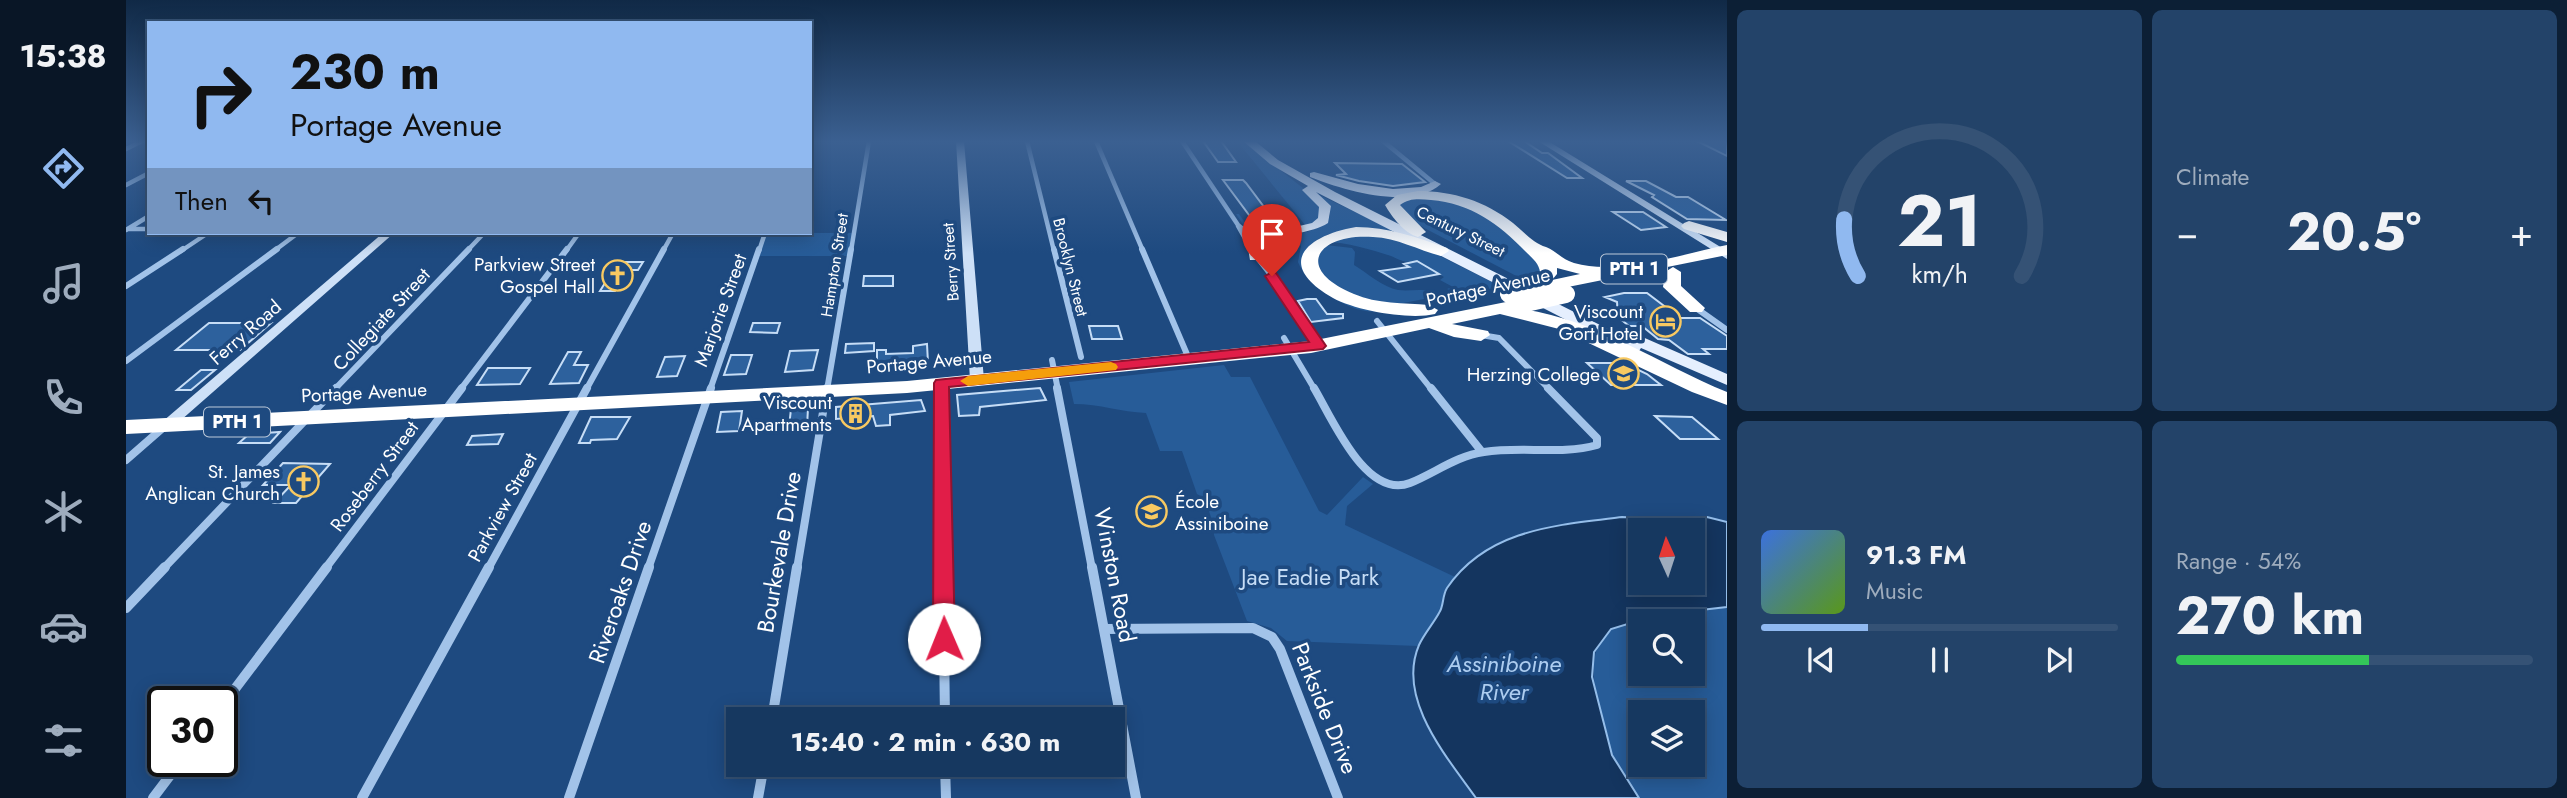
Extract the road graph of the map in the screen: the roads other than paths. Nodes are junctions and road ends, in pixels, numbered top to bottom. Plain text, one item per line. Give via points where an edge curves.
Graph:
1 (863, 178) edge
2 (963, 178) edge
3 (1036, 178) edge
4 (1112, 178) edge
5 (1207, 178) edge
6 (1299, 178) edge
7 (1309, 178) edge
8 (1311, 178) edge
9 (1322, 178) edge
10 (1428, 178) edge
11 (1604, 178) edge
12 (1612, 178) edge
13 (1435, 184) junction
14 (1420, 192) junction
15 (1453, 195) junction
16 (147, 217) edge
17 (1238, 225) junction
18 (1689, 226) joint
19 (126, 229) edge
20 (147, 229) edge
21 (1418, 232) junction
22 (205, 235) edge
23 (296, 235) edge
24 (387, 235) edge
25 (482, 235) edge
26 (577, 235) edge
27 (672, 235) edge
28 (764, 235) edge
29 (1261, 241) junction
30 (1441, 251) junction
31 (1726, 251) edge
32 (1255, 257) junction
33 (1622, 271) junction
34 (1673, 272) junction
35 (1272, 276) junction
36 (1544, 284) junction
37 (126, 286) edge
38 (1517, 296) junction
39 (1696, 308) joint
40 (1489, 310) junction
41 (1429, 316) junction
42 (1457, 317) junction
43 (1382, 326) junction
44 (1727, 330) edge
45 (1480, 335) junction
46 (1314, 340) junction
47 (1287, 343) junction
48 (1187, 353) junction
49 (1081, 358) junction
50 (126, 361) edge
51 (1053, 366) junction
52 (976, 374) junction
53 (1727, 380) edge
54 (941, 383) junction
55 (828, 386) junction
56 (709, 392) junction
57 (1727, 397) edge
58 (582, 398) junction
59 (449, 405) junction
60 (314, 411) junction
61 (126, 414) edge
62 (175, 418) junction
63 (126, 427) edge
64 (1482, 452) junction
65 (126, 460) edge
66 (126, 608) edge
67 (1104, 629) junction
68 (237, 686) edge
69 (774, 707) edge
70 (945, 707) edge
71 (169, 777) edge
72 (762, 777) edge
73 (945, 777) edge
74 (153, 798) edge
75 (362, 798) edge
76 (569, 798) edge
77 (758, 798) edge
78 (946, 798) edge
79 (1136, 798) edge
80 (1338, 798) edge

1 - 55 street, Hampton Street
2 - 52 main road, Berry Street
3 - 49 street, Brooklyn Street
4 - 48 street
5 - 17 street
6 - 29 main road via 1322,201 1326,216 1311,229
7 - 30 main road, Century Street
8 - 21 main road, Century Street
9 - 14 main road via 1350,188
10 - 13 street
11 - 31 main road
12 - 18 main road
13 - 14 main road
13 - 15 highway
14 - 15 highway
15 - 33 highway via 1500,212 1557,262 1584,270
16 - 19 street
17 - 29 street
17 - 32 street
18 - 31 highway
19 - 20 street
21 - 36 highway via 1395,212 1394,201 1430,195 1476,205 1497,216 1548,266
21 - 53 main road, Century Street
22 - 37 street
23 - 50 street
24 - 62 main road, Ferry Road
25 - 60 street, Collegiate Street
26 - 59 street, Roseberry Street
27 - 58 street, Parkview Street
28 - 56 street, Marjorie Street
29 - 32 main road
29 - 35 street via 1269,249
30 - 41 highway via 1398,236 1364,231 1325,239 1310,253 1315,275 1342,296
30 - 57 main road, Century Street
31 - 33 highway, Portage Avenue / PTH 1
31 - 34 highway, Portage Avenue / PTH 1
32 - 35 street
33 - 36 highway, Portage Avenue / PTH 1
34 - 38 highway, Portage Avenue / PTH 1, bridge via 1566,294
34 - 39 highway via 1672,287
35 - 46 street
36 - 38 highway, Portage Avenue / PTH 1, bridge
38 - 40 highway, Portage Avenue / PTH 1
38 - 41 highway, Portage Avenue / PTH 1
39 - 44 street
40 - 42 highway, Portage Avenue / PTH 1
40 - 57 highway via 1568,324
41 - 42 highway, Portage Avenue / PTH 1
41 - 43 highway, Portage Avenue / PTH 1
41 - 45 highway via 1454,331
42 - 45 highway via 1464,327
43 - 46 highway, Portage Avenue / PTH 1
43 - 64 street
45 - 64 street via 1499,338 1599,442 1586,448
46 - 47 highway, Portage Avenue / PTH 1
47 - 48 highway, Portage Avenue / PTH 1
47 - 64 street via 1363,469 1373,478 1404,485 1442,465
48 - 49 highway, Portage Avenue / PTH 1
48 - 51 highway, Portage Avenue / PTH 1
49 - 51 highway, Portage Avenue / PTH 1
51 - 52 highway, Portage Avenue / PTH 1
51 - 67 street, Winston Road
52 - 54 highway, Portage Avenue / PTH 1
52 - 55 highway, Portage Avenue / PTH 1
54 - 55 highway, Portage Avenue / PTH 1
54 - 70 street
55 - 56 highway, Portage Avenue / PTH 1
55 - 69 street, Bourkevale Drive
56 - 58 highway, Portage Avenue / PTH 1
56 - 76 street, Riveroaks Drive
58 - 59 highway, Portage Avenue / PTH 1
58 - 75 street, Parkview Street
59 - 60 highway, Portage Avenue / PTH 1
59 - 68 street, Roseberry Street
60 - 62 highway, Portage Avenue / PTH 1
60 - 66 street, Collegiate Street
61 - 62 highway, Portage Avenue / PTH 1
62 - 63 highway, Portage Avenue / PTH 1
62 - 65 street, Ferry Road
67 - 79 street, Winston Road
67 - 80 street, Parkside Drive via 1253,628 1272,637
71 - 74 street
72 - 77 street
73 - 78 street

